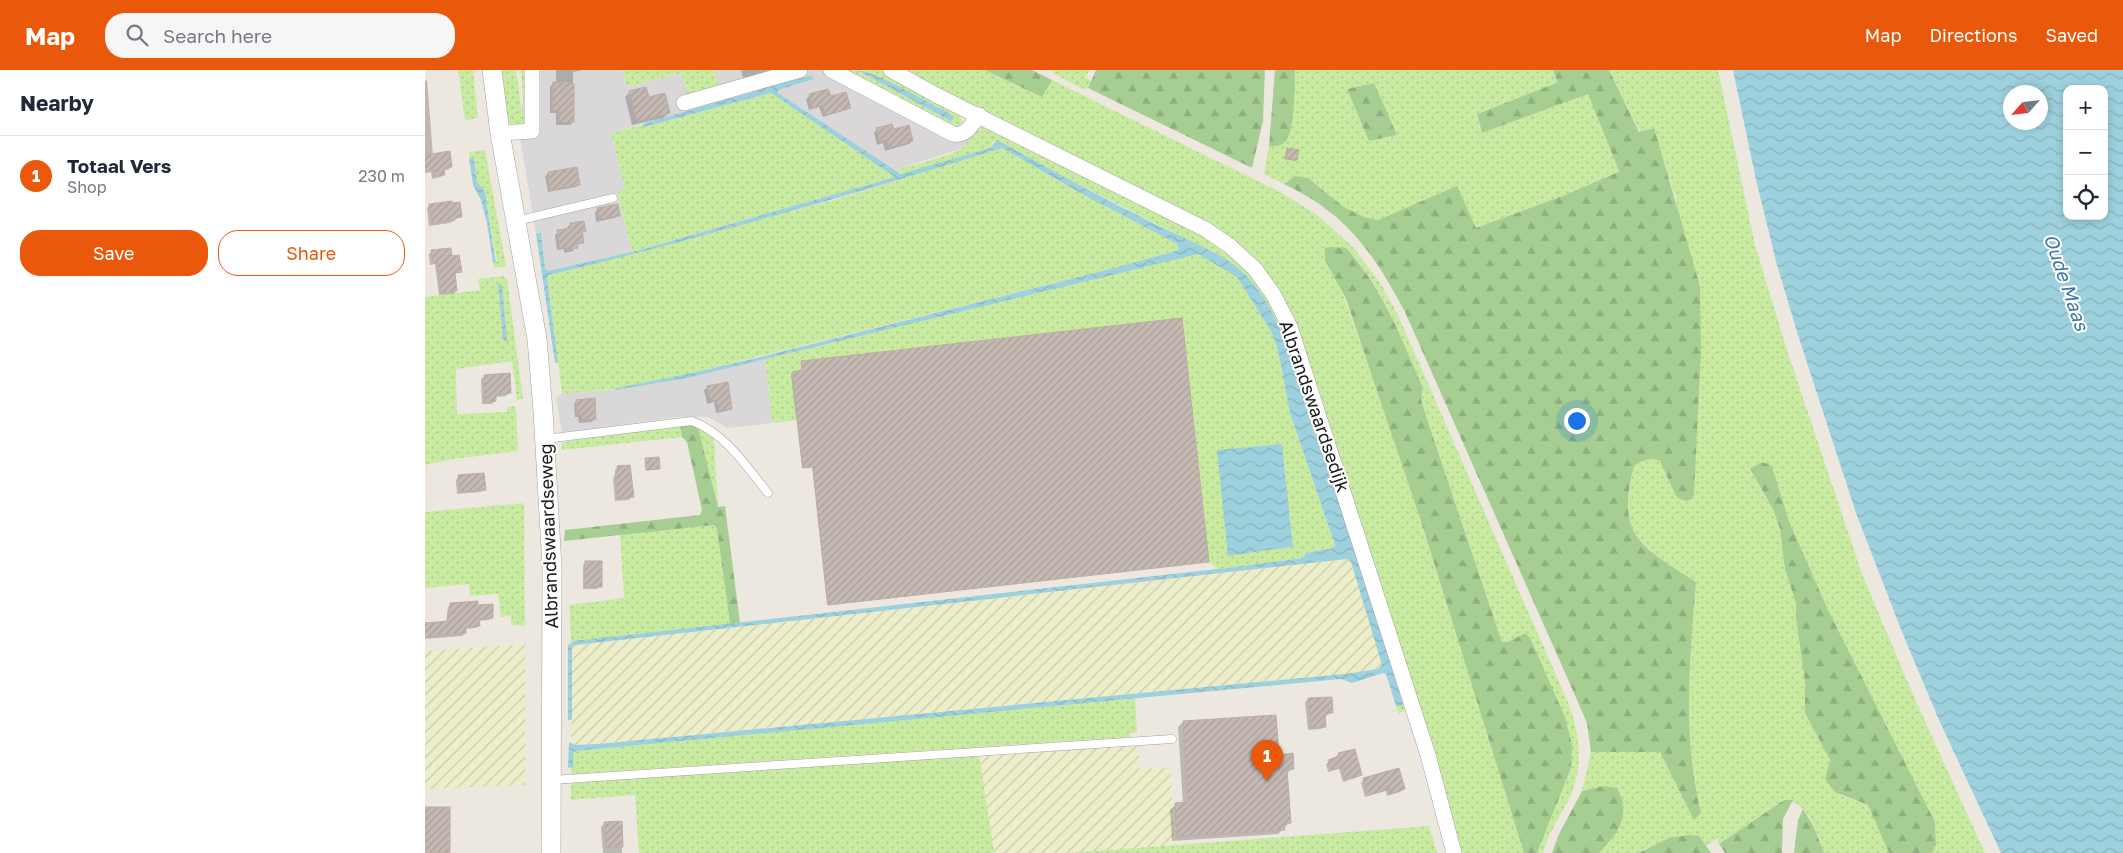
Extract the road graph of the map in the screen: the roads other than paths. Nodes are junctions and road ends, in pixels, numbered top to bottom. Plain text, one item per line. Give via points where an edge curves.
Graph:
1 (492, 70) edge
2 (532, 70) edge
3 (800, 70) edge
4 (831, 70) edge
5 (891, 70) edge
6 (684, 103) dead end
7 (979, 115) junction
8 (500, 133) junction
9 (613, 198) dead end
10 (516, 221) junction
11 (545, 438) junction
12 (768, 492) dead end
13 (1172, 739) dead end
14 (552, 780) junction
15 (551, 853) edge
16 (1454, 853) edge

1 - 8 street, Albrandswaardseweg
2 - 8 street via 532,131
3 - 6 street
4 - 7 street via 953,134 965,132
5 - 7 street, Albrandswaardsedijk
7 - 16 street, Albrandswaardsedijk via 1205,229 1242,256 1273,294 1291,327 1353,518 1428,755
8 - 10 street, Albrandswaardseweg
9 - 10 lane
10 - 11 street, Albrandswaardseweg via 537,338
11 - 12 lane via 692,421 719,435
11 - 14 street, Albrandswaardseweg via 552,566
13 - 14 lane
14 - 15 street, Albrandswaardseweg

